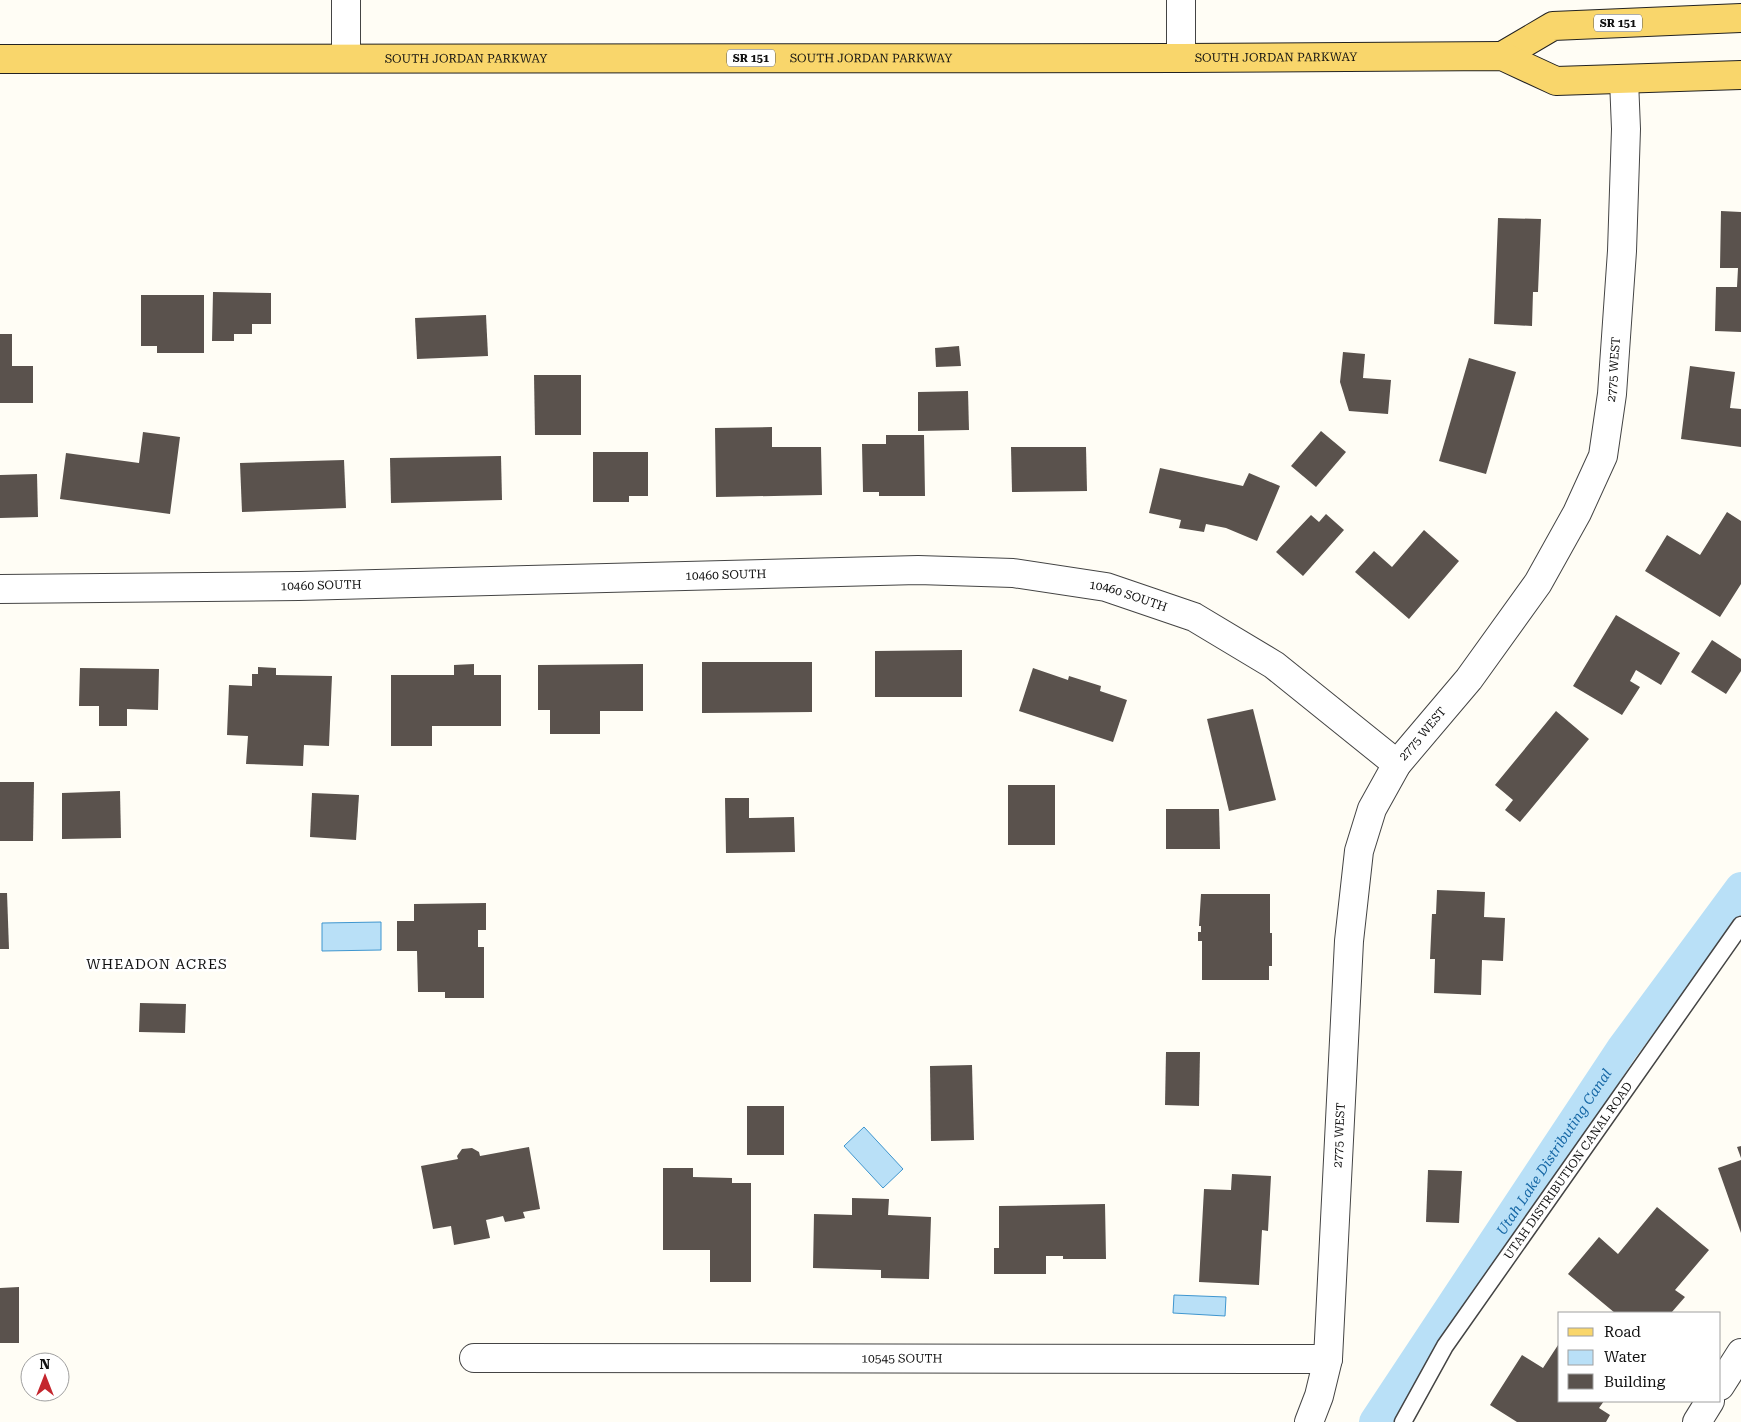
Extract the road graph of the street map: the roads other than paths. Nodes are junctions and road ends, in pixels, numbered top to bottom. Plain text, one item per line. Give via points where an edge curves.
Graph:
1 (346, 0) edge
2 (1181, 0) edge
3 (1741, 18) edge
4 (1502, 56) junction
5 (346, 58) junction
6 (1181, 58) junction
7 (0, 59) edge
8 (1741, 75) edge
9 (1624, 80) junction
10 (0, 589) edge
11 (1397, 764) junction
12 (1741, 925) edge
13 (1741, 1353) edge
14 (474, 1358) dead end
15 (1328, 1359) junction
16 (1721, 1384) edge
17 (1709, 1402) edge
18 (1309, 1422) edge
19 (1403, 1422) edge
20 (1697, 1422) edge

1 - 5 street
2 - 6 street
3 - 4 main road, SR 151 via 1553,26
4 - 6 main road, SOUTH JORDAN PARKWAY / SR 151
4 - 9 main road, SOUTH JORDAN PARKWAY / SR 151 via 1556,81
5 - 6 main road, SOUTH JORDAN PARKWAY / SR 151
5 - 7 main road, SOUTH JORDAN PARKWAY / SR 151
8 - 9 main road, SOUTH JORDAN PARKWAY / SR 151
9 - 11 street, 2775 WEST via 1626,128 1622,251 1612,394 1602,456 1577,514 1538,583 1469,679
10 - 11 street, 10460 SOUTH via 299,586 918,570 1013,573 1106,587 1194,617 1274,665
11 - 15 street, 2775 WEST via 1372,809 1359,851 1354,889
12 - 19 lane, UTAH DISTRIBUTION CANAL ROAD via 1445,1346
13 - 16 street
14 - 15 street, 10545 SOUTH
15 - 18 street, 2775 WEST
17 - 20 street

